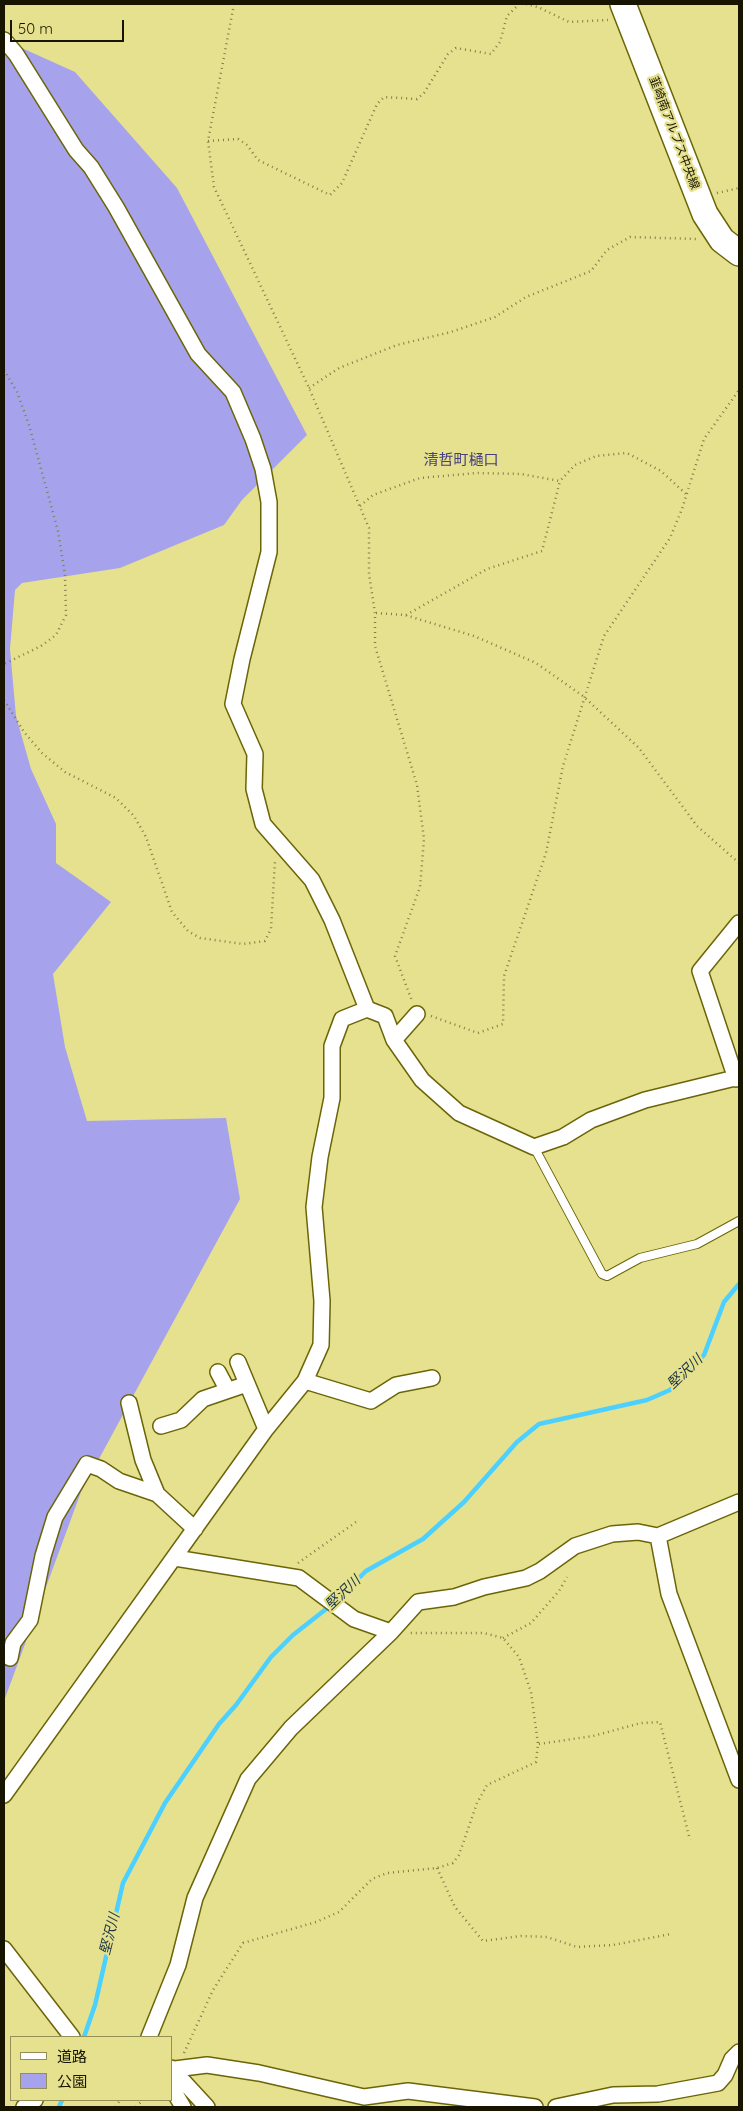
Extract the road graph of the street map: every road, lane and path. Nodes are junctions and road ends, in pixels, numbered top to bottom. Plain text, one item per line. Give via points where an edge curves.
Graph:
1 (234, 4) edge
2 (519, 4) edge
3 (526, 4) edge
4 (626, 11) edge
5 (4, 40) edge
6 (208, 140) junction
7 (731, 246) edge
8 (4, 370) edge
9 (309, 388) junction
10 (739, 390) edge
11 (560, 481) junction
12 (686, 494) junction
13 (360, 506) junction
14 (375, 612) junction
15 (405, 615) junction
16 (4, 664) edge
17 (583, 696) junction
18 (4, 700) edge
19 (276, 841) junction
20 (739, 863) edge
21 (739, 923) edge
22 (367, 1009) junction
23 (417, 1014) junction
24 (394, 1040) junction
25 (738, 1080) edge
26 (534, 1147) junction
27 (739, 1221) edge
28 (238, 1362) dead end
29 (218, 1372) dead end
30 (432, 1378) dead end
31 (306, 1380) junction
32 (247, 1384) junction
33 (227, 1389) junction
34 (129, 1403) dead end
35 (161, 1426) dead end
36 (266, 1429) junction
37 (157, 1494) junction
38 (739, 1502) edge
39 (356, 1522) dead end
40 (195, 1529) junction
41 (658, 1536) junction
42 (175, 1558) junction
43 (280, 1574) junction
44 (567, 1577) dead end
45 (391, 1632) junction
46 (504, 1638) junction
47 (10, 1658) dead end
48 (538, 1744) junction
49 (739, 1780) edge
50 (4, 1796) edge
51 (690, 1840) dead end
52 (437, 1868) junction
53 (671, 1934) dead end
54 (4, 1949) edge
55 (70, 2036) edge
56 (149, 2036) edge
57 (739, 2052) edge
58 (173, 2069) edge
59 (182, 2107) edge
60 (207, 2107) edge
61 (535, 2107) edge
62 (556, 2107) edge

1 - 6 path
2 - 6 path via 507,16 500,42 491,54 456,48 448,54 417,100 384,97 377,104 342,183 330,195 258,160 238,139
3 - 4 path via 568,22
4 - 7 main road, 韮崎南アルプス中央線 via 702,206
5 - 19 street via 116,207 198,354 233,392 258,454 269,502 269,552 233,704 255,754 254,789 262,824
6 - 9 path via 214,187
7 - 9 path via 630,236 607,250 592,271 526,297 495,317 389,348 338,368
8 - 16 path via 17,392 29,425 58,531 65,575 66,615 56,635
9 - 13 path
10 - 12 path via 704,440
11 - 12 path via 574,465 596,456 627,453 660,471
11 - 13 path via 521,474 477,473 420,478 373,495
11 - 15 path via 542,551 487,569
12 - 17 path via 670,538 604,636
13 - 14 path via 368,528 368,574
14 - 15 path
14 - 23 path via 375,646 417,785 424,839 420,887 395,956
15 - 17 path via 474,636 536,663
17 - 20 path via 639,748 697,826
17 - 23 path via 563,766 546,853 504,976 503,1024 478,1033
18 - 19 path via 42,753 65,772 116,798 134,816 146,837 172,912 188,931 200,938 243,944 265,941 271,929
19 - 22 street via 312,880 332,920
21 - 25 street via 700,970
22 - 24 street via 385,1016
22 - 31 street via 342,1020 332,1046 332,1098 314,1208 322,1301 321,1345
23 - 24 street
24 - 26 street via 422,1080 459,1113
25 - 26 street via 645,1100 591,1120
26 - 27 lane via 602,1274 607,1276 640,1258 697,1244
28 - 32 street
29 - 33 street
30 - 31 street via 396,1385 371,1400
31 - 36 street
32 - 33 street
32 - 36 street
33 - 35 street via 203,1399 181,1420
34 - 37 street via 143,1460
36 - 40 street
37 - 40 street
37 - 47 street via 119,1481 87,1464 55,1517 30,1620 13,1642
38 - 41 street
39 - 43 path
40 - 42 street
41 - 45 street via 638,1532 612,1534 575,1546 526,1578 454,1597 418,1602
41 - 49 street via 669,1594
42 - 43 street
42 - 50 street
43 - 45 street via 299,1578 354,1619
44 - 46 path via 531,1623
45 - 46 path via 484,1633
45 - 56 street via 292,1728 248,1779 195,1898 178,1965
46 - 48 path via 519,1657 531,1692
48 - 51 path via 660,1722
48 - 52 path via 536,1762 487,1785 477,1803 459,1855 453,1863
52 - 53 path via 455,1907 483,1941 521,1936 548,1937 577,1947
52 - 58 path via 387,1873 372,1879 339,1912 316,1922 243,1942 213,1990 188,2047
54 - 55 street
57 - 62 street via 718,2083 658,2094 613,2095
58 - 59 street via 176,2095
58 - 60 street
58 - 61 street via 207,2065 259,2073 364,2097 408,2091

